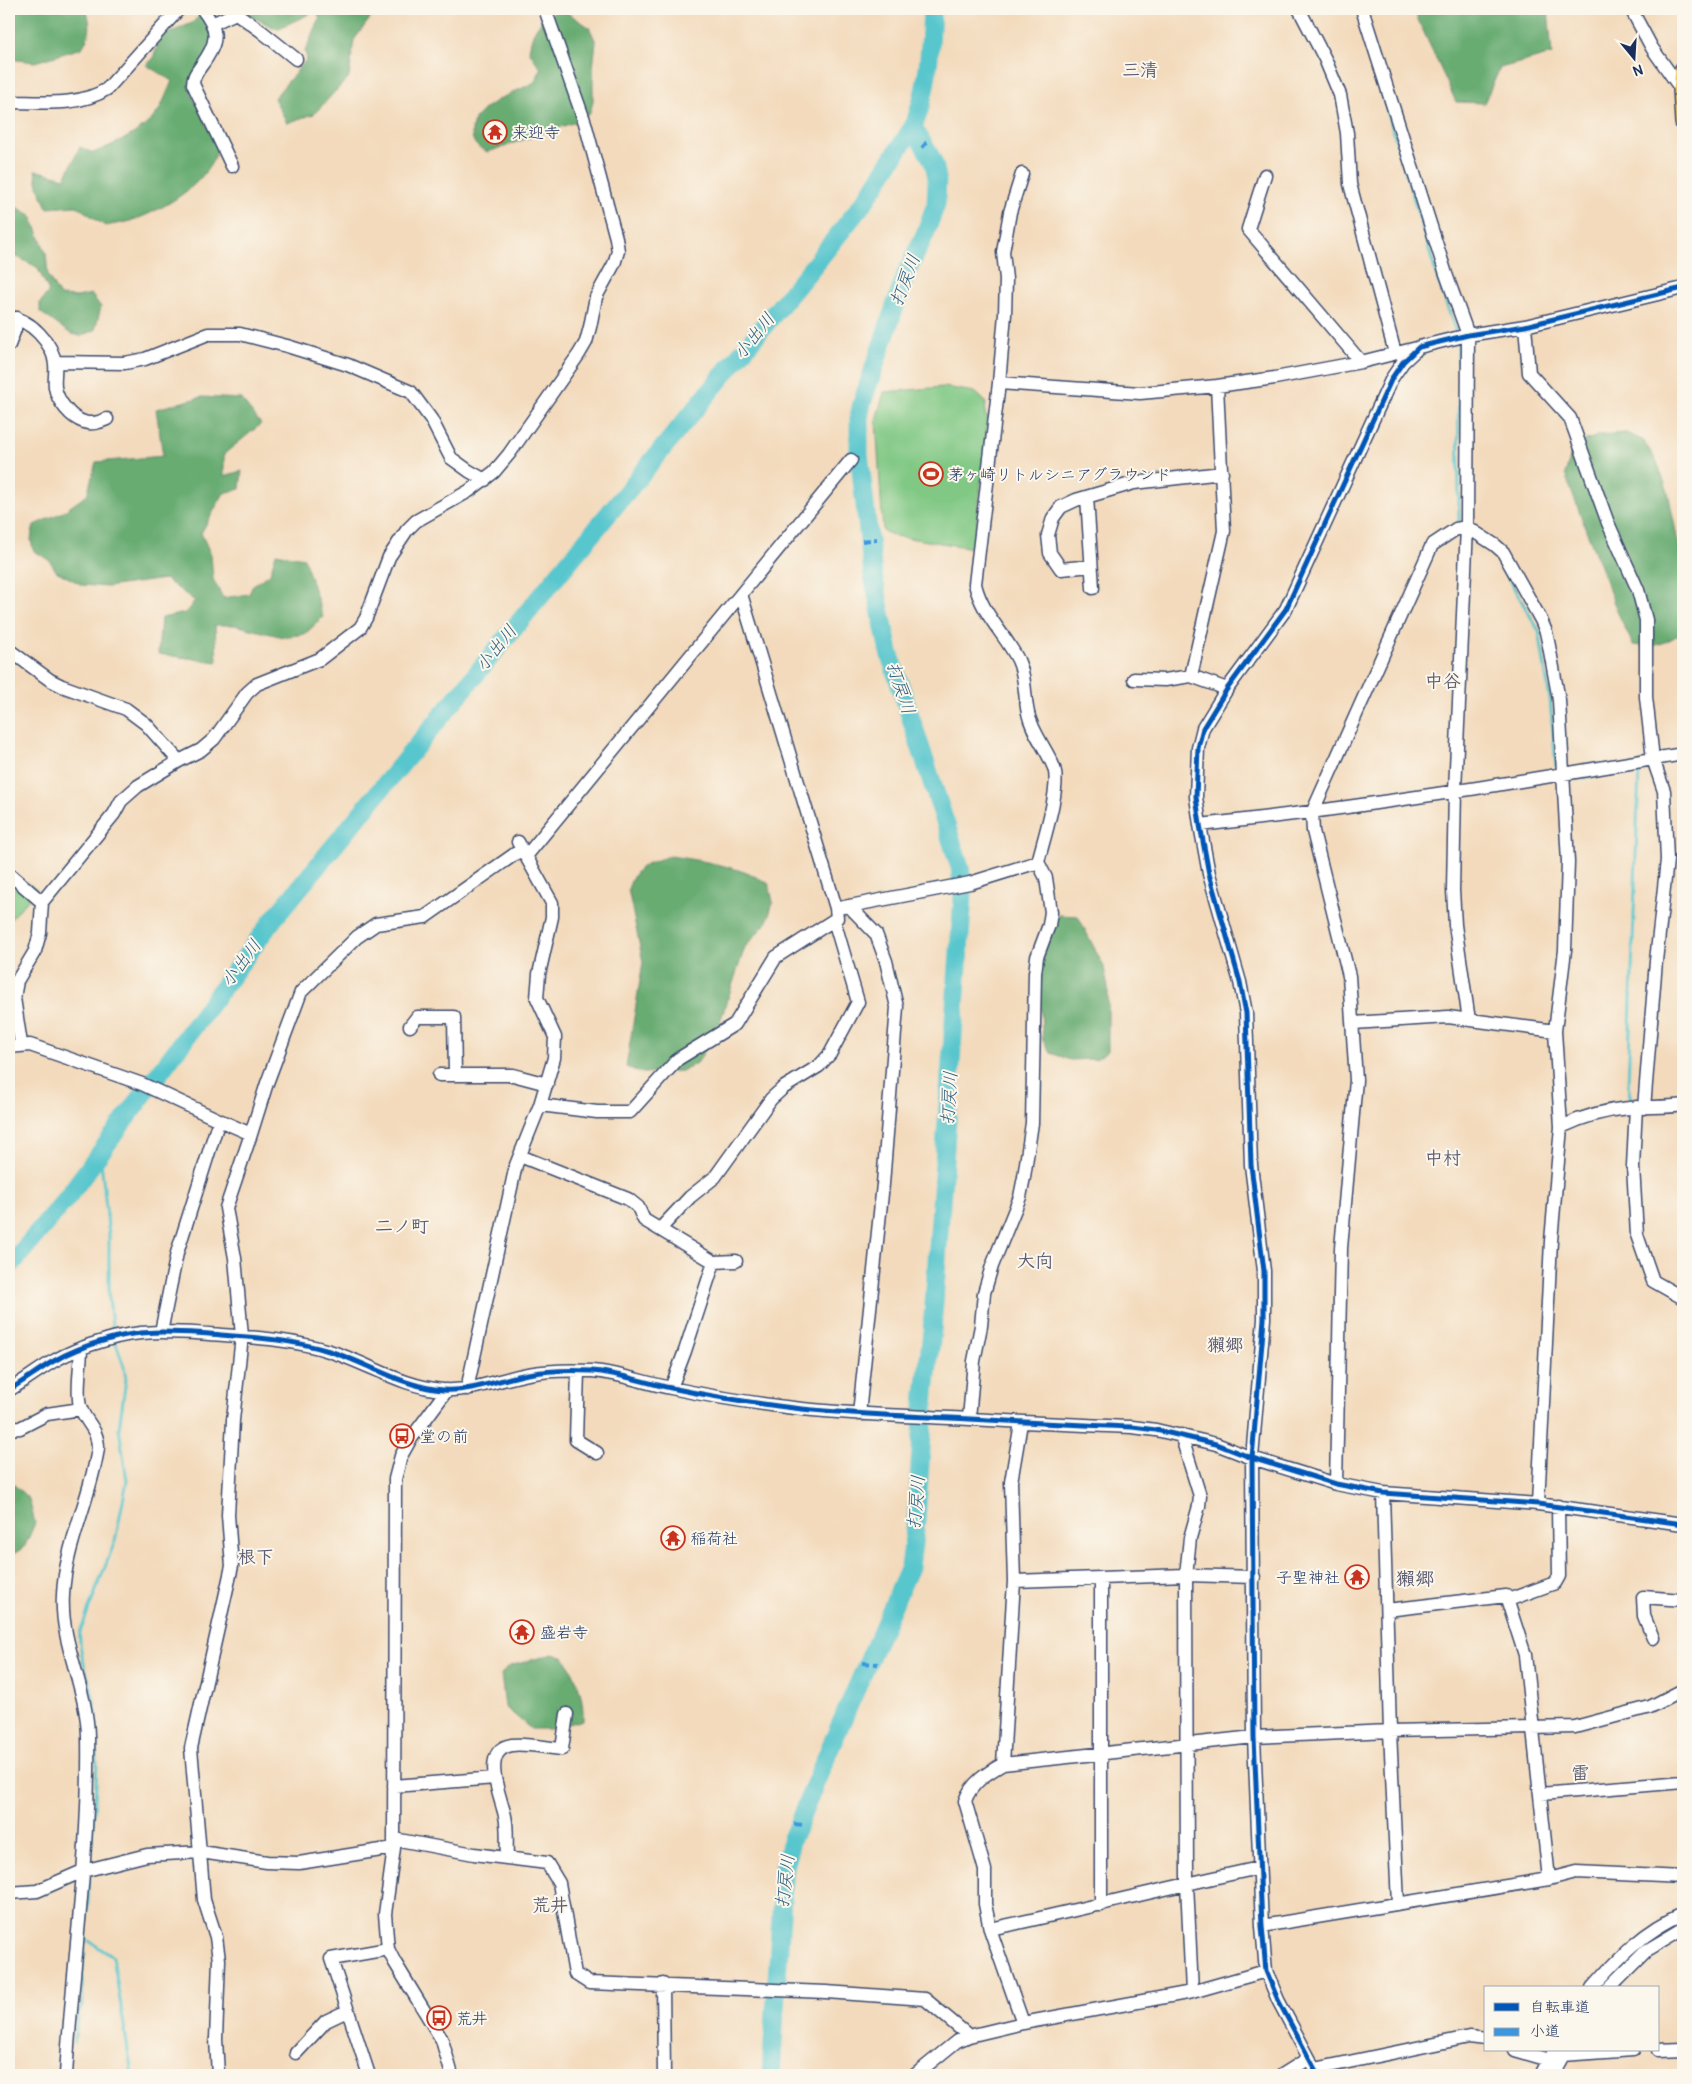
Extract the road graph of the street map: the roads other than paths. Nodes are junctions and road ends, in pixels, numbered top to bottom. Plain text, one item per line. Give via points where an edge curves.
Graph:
1 (179, 9) edge
2 (202, 9) edge
3 (545, 9) edge
4 (1299, 9) edge
5 (1362, 9) edge
6 (1631, 9) edge
7 (214, 24) junction
8 (296, 60) dead end
9 (1683, 69) edge
10 (1681, 89) junction
11 (9, 102) edge
12 (1683, 123) edge
13 (232, 166) dead end
14 (1022, 174) dead end
15 (1265, 174) dead end
16 (1683, 288) edge
17 (13, 318) edge
18 (1525, 326) junction
19 (1461, 337) junction
20 (9, 345) edge
21 (1419, 347) junction
22 (1395, 353) junction
23 (55, 362) junction
24 (1361, 362) junction
25 (999, 383) junction
26 (1217, 386) junction
27 (107, 419) dead end
28 (851, 460) dead end
29 (1222, 474) junction
30 (485, 480) junction
31 (1087, 496) junction
32 (1468, 527) junction
33 (1091, 566) junction
34 (1093, 588) dead end
35 (740, 594) junction
36 (9, 650) edge
37 (1191, 676) junction
38 (1134, 680) dead end
39 (1227, 689) junction
40 (1683, 754) edge
41 (1653, 759) junction
42 (179, 761) junction
43 (1563, 775) junction
44 (1455, 790) junction
45 (1312, 813) junction
46 (1200, 825) junction
47 (522, 848) junction
48 (1038, 862) junction
49 (9, 876) edge
50 (42, 902) junction
51 (839, 912) junction
52 (1469, 1020) junction
53 (1353, 1023) junction
54 (410, 1026) dead end
55 (1555, 1031) junction
56 (15, 1046) edge
57 (439, 1075) dead end
58 (455, 1075) junction
59 (547, 1084) junction
60 (540, 1105) junction
61 (1683, 1105) edge
62 (1640, 1108) junction
63 (219, 1120) junction
64 (1561, 1127) junction
65 (251, 1134) junction
66 (520, 1156) junction
67 (660, 1230) junction
68 (736, 1261) dead end
69 (714, 1262) junction
70 (1683, 1298) edge
71 (161, 1332) junction
72 (242, 1336) junction
73 (81, 1348) junction
74 (578, 1371) junction
75 (670, 1388) junction
76 (467, 1389) junction
77 (9, 1390) edge
78 (447, 1390) junction
79 (81, 1409) junction
80 (859, 1414) junction
81 (969, 1419) junction
82 (1022, 1422) junction
83 (9, 1429) edge
84 (1181, 1435) junction
85 (597, 1453) dead end
86 (1252, 1458) junction
87 (1336, 1484) junction
88 (1383, 1493) junction
89 (1538, 1504) junction
90 (1558, 1506) junction
91 (1683, 1524) edge
92 (1186, 1575) junction
93 (1254, 1577) junction
94 (1101, 1579) junction
95 (1014, 1581) junction
96 (1508, 1600) junction
97 (1683, 1600) edge
98 (1388, 1610) junction
99 (1653, 1638) dead end
100 (1683, 1690) edge
101 (567, 1714) dead end
102 (1533, 1728) junction
103 (1390, 1731) junction
104 (1254, 1737) junction
105 (1188, 1745) junction
106 (1100, 1754) junction
107 (1003, 1764) junction
108 (495, 1778) junction
109 (1683, 1782) edge
110 (394, 1786) junction
111 (1541, 1794) junction
112 (394, 1844) junction
113 (201, 1852) junction
114 (506, 1858) junction
115 (1259, 1868) junction
116 (83, 1871) junction
117 (1683, 1877) edge
118 (1549, 1879) junction
119 (1187, 1883) junction
120 (9, 1893) edge
121 (1398, 1904) junction
122 (1101, 1905) junction
123 (1683, 1914) edge
124 (1262, 1926) junction
125 (990, 1929) junction
126 (1683, 1929) edge
127 (388, 1949) junction
128 (1266, 1972) junction
129 (663, 1984) junction
130 (1594, 1986) edge
131 (1611, 1986) edge
132 (1192, 1992) junction
133 (347, 2011) junction
134 (1023, 2023) junction
135 (969, 2036) junction
136 (1484, 2039) edge
137 (1660, 2050) edge
138 (1683, 2050) edge
139 (1536, 2052) edge
140 (1596, 2052) edge
141 (296, 2053) dead end
142 (1558, 2054) edge
143 (1314, 2067) edge
144 (66, 2075) edge
145 (218, 2075) edge
146 (369, 2075) edge
147 (452, 2075) edge
148 (664, 2075) edge
149 (915, 2075) edge
150 (1282, 2075) edge
151 (1541, 2075) edge
152 (1552, 2075) edge

1 - 11 street via 107,89 96,97 79,101
2 - 7 street
3 - 30 street via 585,123 618,251 596,297 590,327 579,354 509,454
4 - 22 street via 1326,58 1340,95 1347,133 1350,184
5 - 19 street via 1446,274
6 - 10 street via 1652,48
7 - 8 street via 236,13
7 - 13 street via 212,52 193,77 193,84
9 - 10 main road
10 - 12 main road
14 - 25 street via 1002,252 1006,279
15 - 24 street via 1248,230
16 - 18 street
17 - 20 street via 15,328
17 - 23 street via 29,324 45,340
18 - 19 street
18 - 41 street via 1529,373 1570,418 1608,523 1638,590 1646,620 1646,697
19 - 21 street
19 - 32 street
21 - 22 street
21 - 39 street via 1392,378 1286,609
22 - 24 street
23 - 27 street via 55,388 63,406 84,422 96,423
23 - 30 street via 125,363 145,359 208,334 240,334 287,346 348,365 411,392 431,419 451,458
24 - 26 street
25 - 26 street via 1140,394
25 - 48 street via 975,584 982,605 1018,660 1031,725 1056,773 1050,817
26 - 29 street
28 - 35 street
29 - 31 street via 1134,483
29 - 37 street via 1224,530
30 - 42 street via 416,521 407,530 389,557 360,628 320,659 257,684 214,739
31 - 33 street
31 - 33 street via 1061,507 1053,518 1048,535 1050,553 1061,569
32 - 43 street via 1503,552 1546,632 1559,700
32 - 44 street
32 - 45 street via 1456,530 1432,545
33 - 34 street
35 - 47 street
35 - 51 street
36 - 42 street via 50,680 126,709 146,724
37 - 38 street
37 - 39 street
39 - 46 street via 1203,728 1198,748 1196,797
40 - 41 street
41 - 43 street
41 - 62 street via 1664,791 1667,860
42 - 50 street via 138,786 122,801
43 - 44 street
43 - 55 street via 1568,862 1565,950
44 - 45 street
44 - 52 street via 1455,925
45 - 46 street
45 - 53 street via 1313,831 1349,976
46 - 86 street via 1209,874 1246,1013 1251,1164 1264,1271 1264,1319
47 - 59 street via 552,904 537,998 556,1037
47 - 65 street via 426,917 376,924 357,937 301,992
48 - 51 street via 970,883
48 - 81 street via 1046,878 1050,912 1035,973 1032,1123 1020,1197 984,1293
49 - 50 street
50 - 56 street via 35,950 14,990
51 - 60 street via 776,957 735,1024 678,1059 630,1112 597,1112
51 - 67 street via 858,1002 830,1054 819,1066 771,1099 715,1177
51 - 80 street via 876,934 897,1007 883,1184
52 - 53 street via 1448,1017
52 - 55 street
53 - 87 street via 1356,1080 1341,1248
54 - 58 street via 417,1017 454,1017
55 - 64 street
56 - 63 street via 30,1044 142,1084
57 - 58 street
58 - 59 street via 513,1076
59 - 60 street
60 - 66 street
61 - 62 street
62 - 64 street via 1579,1118
62 - 70 street via 1633,1166 1637,1235 1653,1282
63 - 65 street
63 - 71 street via 177,1253
64 - 89 street via 1551,1241
65 - 72 street via 226,1208 235,1258
66 - 67 street via 628,1199 638,1206 644,1220
66 - 76 street
67 - 69 street
68 - 69 street
69 - 75 street
71 - 72 street
71 - 73 street via 133,1334
72 - 78 street via 326,1350 352,1358 403,1382
72 - 113 street via 228,1514 232,1566 191,1748
73 - 77 street
73 - 79 street
74 - 75 street via 619,1375
74 - 76 street via 529,1373
74 - 85 street via 576,1440
75 - 80 street via 749,1402
76 - 78 street
78 - 110 street via 401,1456 395,1479
79 - 83 street via 47,1414 20,1428
79 - 116 street via 94,1428 98,1448 66,1571 63,1613 65,1634 87,1719
80 - 81 street
81 - 82 street
82 - 84 street via 1132,1427
82 - 95 street via 1011,1482
84 - 86 street
84 - 92 street via 1200,1496 1190,1538
86 - 87 street
86 - 93 street
87 - 88 street
88 - 89 street
88 - 98 street
89 - 90 street
90 - 91 street
90 - 96 street via 1559,1576 1555,1583
92 - 93 street
92 - 94 street
92 - 105 street
93 - 104 street
94 - 95 street
94 - 106 street
95 - 107 street
96 - 98 street via 1506,1596
96 - 102 street via 1525,1655
97 - 99 street via 1643,1597 1644,1616
98 - 103 street
100 - 102 street via 1650,1706 1588,1724
101 - 108 street via 562,1749 512,1745 503,1748 493,1762
102 - 103 street
102 - 111 street
103 - 104 street
103 - 121 street
104 - 105 street
104 - 115 street
105 - 106 street
105 - 119 street
106 - 107 street
106 - 122 street
107 - 125 street via 968,1790 965,1801 985,1870 984,1904
108 - 110 street
108 - 114 street via 506,1818
109 - 111 street
110 - 112 street
111 - 118 street
112 - 113 street via 299,1863 267,1862
112 - 114 street
112 - 127 street via 385,1914
113 - 116 street via 146,1855
113 - 145 street via 204,1900 216,1937 219,1960
114 - 129 street via 547,1863 559,1884 575,1974 589,1983
115 - 119 street
115 - 124 street
116 - 120 street via 37,1891
116 - 144 street
117 - 118 street via 1576,1872
118 - 121 street
119 - 122 street
119 - 132 street
121 - 124 street
122 - 125 street
123 - 130 street via 1622,1954
124 - 128 street
125 - 134 street
126 - 131 street via 1646,1951
127 - 133 street via 331,1959
127 - 147 street via 442,2040
128 - 132 street
128 - 143 street
129 - 135 street via 925,1999
129 - 148 street
132 - 134 street
133 - 141 street via 326,2021
133 - 146 street
134 - 135 street
135 - 149 street via 957,2041
136 - 143 street via 1470,2038
137 - 138 street
139 - 142 street
140 - 142 street
142 - 151 street
142 - 152 street
143 - 150 street

